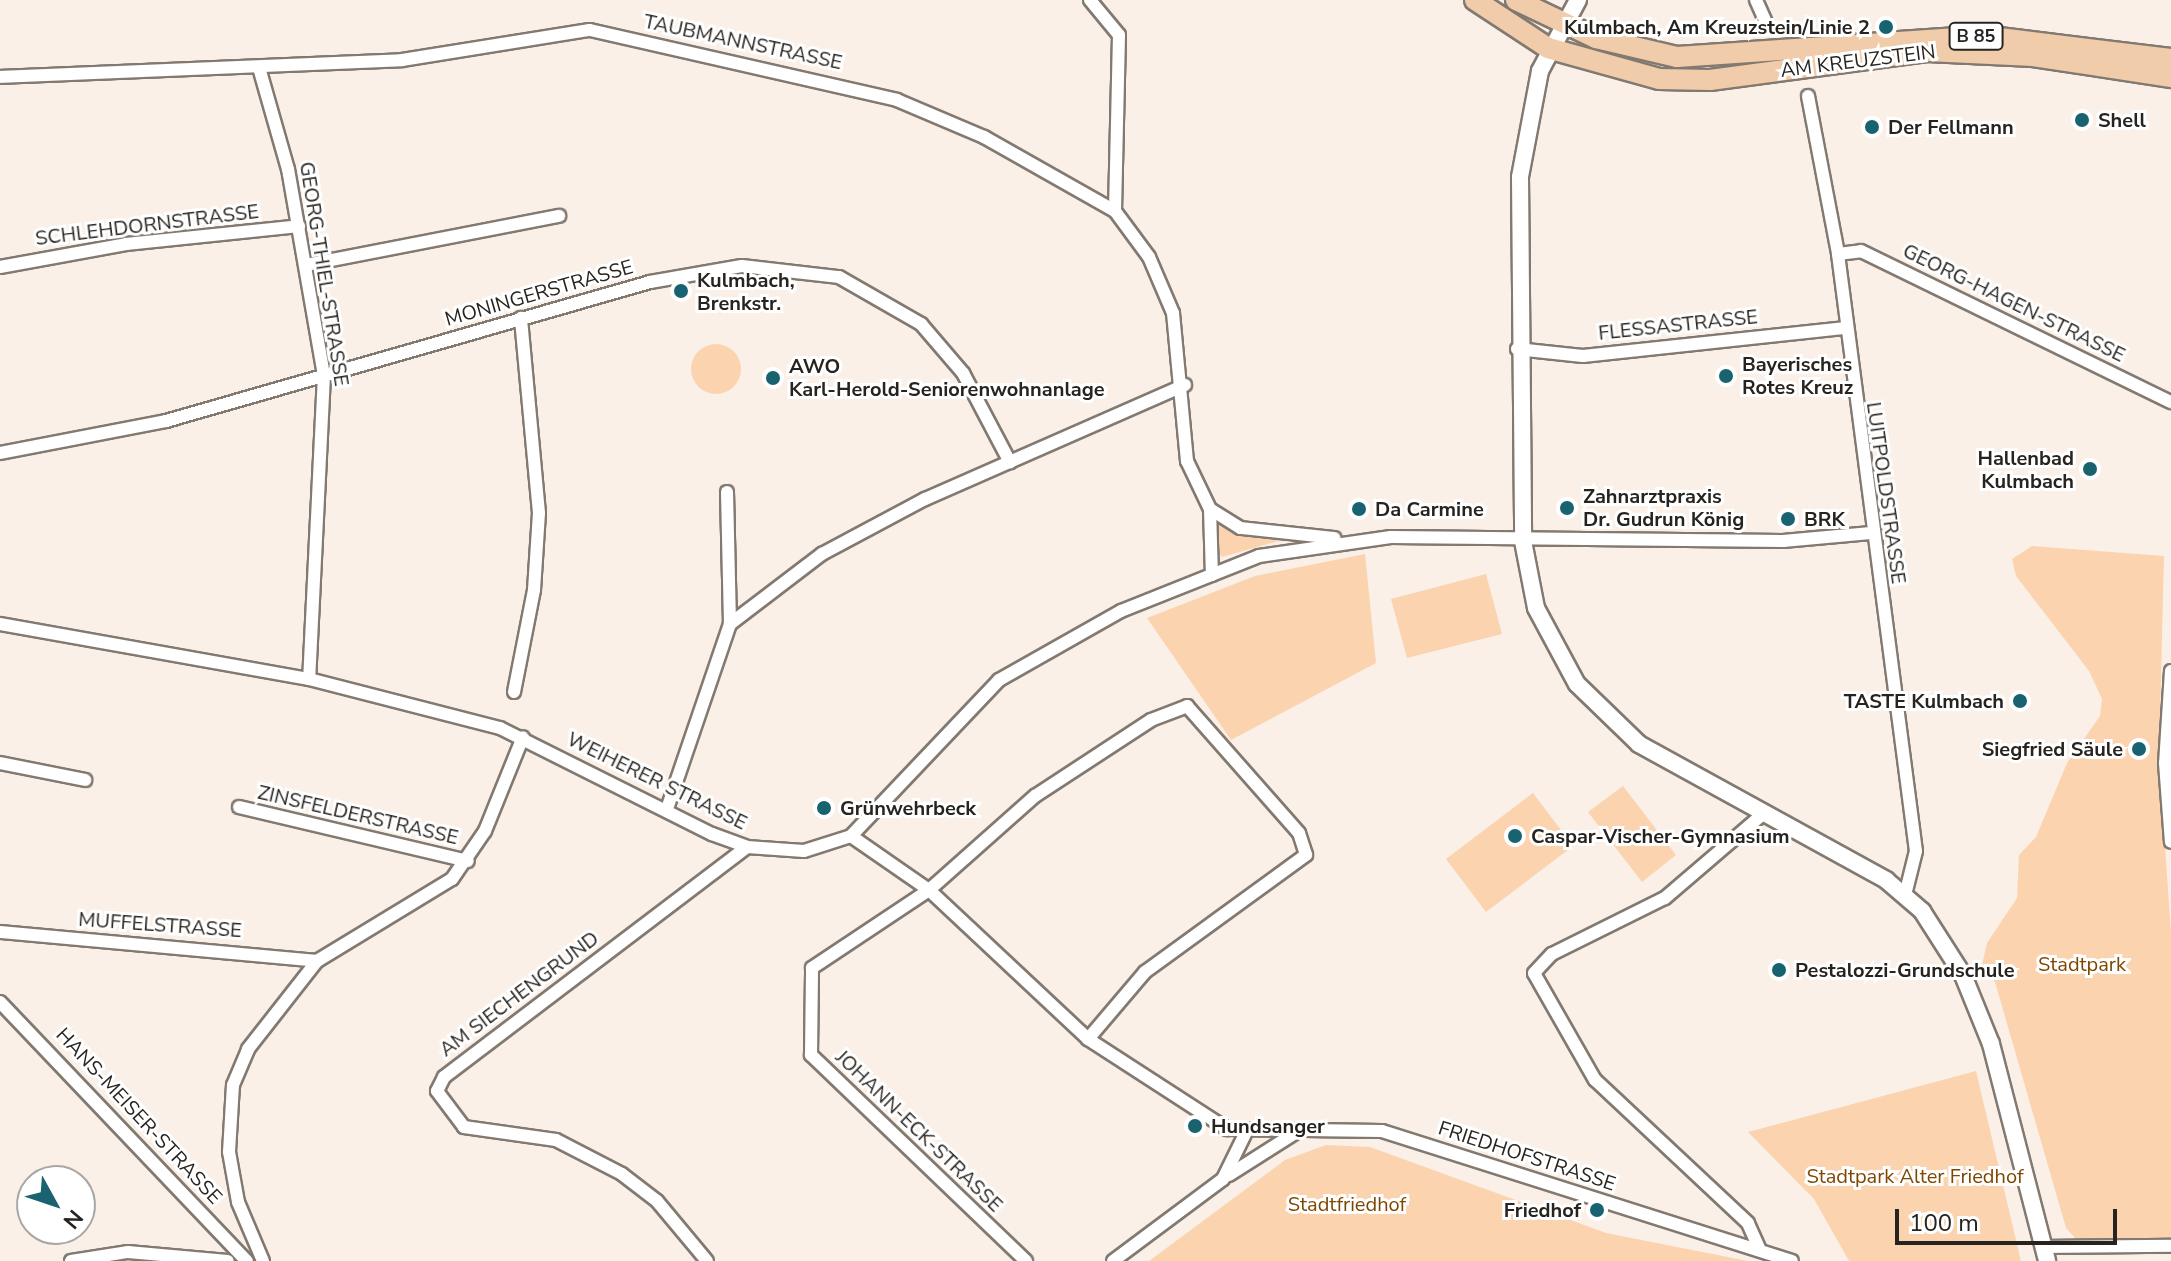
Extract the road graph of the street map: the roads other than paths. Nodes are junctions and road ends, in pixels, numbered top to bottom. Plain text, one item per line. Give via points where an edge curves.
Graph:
1 (1090, 0) edge
2 (1475, 0) edge
3 (1516, 0) edge
4 (1578, 0) edge
5 (1756, 0) edge
6 (1560, 25) junction
7 (1767, 25) dead end
8 (1548, 48) junction
9 (2171, 59) edge
10 (260, 71) junction
11 (0, 77) edge
12 (2171, 77) edge
13 (1808, 96) dead end
14 (1115, 211) junction
15 (559, 216) dead end
16 (299, 226) junction
17 (1838, 254) junction
18 (306, 265) junction
19 (0, 267) edge
20 (521, 318) junction
21 (1843, 328) junction
22 (1517, 349) junction
23 (324, 375) junction
24 (1185, 385) junction
25 (2171, 402) edge
26 (0, 453) edge
27 (1010, 462) junction
28 (727, 492) dead end
29 (1210, 509) junction
30 (1871, 533) junction
31 (1349, 541) junction
32 (1523, 541) junction
33 (1212, 575) junction
34 (0, 624) edge
35 (730, 624) junction
36 (2171, 671) edge
37 (309, 679) junction
38 (514, 692) dead end
39 (523, 737) junction
40 (0, 763) edge
41 (85, 780) dead end
42 (239, 807) dead end
43 (2170, 807) edge
44 (667, 809) junction
45 (1762, 815) junction
46 (851, 836) junction
47 (2171, 842) edge
48 (747, 847) junction
49 (468, 861) junction
50 (929, 890) junction
51 (1905, 895) junction
52 (0, 932) edge
53 (317, 961) junction
54 (0, 1002) edge
55 (1088, 1039) junction
56 (1307, 1126) junction
57 (1245, 1134) junction
58 (1223, 1179) junction
59 (2171, 1246) edge
60 (1759, 1248) junction
61 (2047, 1256) edge
62 (71, 1261) edge
63 (228, 1261) edge
64 (247, 1261) edge
65 (263, 1261) edge
66 (707, 1261) edge
67 (1026, 1261) edge
68 (1113, 1261) edge
69 (1792, 1261) edge

1 - 14 street via 1110,19 1123,55
2 - 8 main road, B 85
3 - 6 main road, B 85
4 - 6 street
5 - 7 street
6 - 8 street
6 - 9 main road, AM KREUZSTEIN / B 85 via 1677,57 1983,36
8 - 12 main road, AM KREUZSTEIN / B 85 via 1612,71 1684,80 1927,51 2033,56
8 - 22 street via 1520,177
10 - 11 street, TAUBMANNSTRASSE
10 - 14 street, TAUBMANNSTRASSE via 402,60 590,30 897,100 984,137
10 - 16 street, GEORG-THIEL-STRASSE
13 - 17 street, LUITPOLDSTRASSE
14 - 24 street via 1163,284
15 - 18 street
16 - 18 street, GEORG-THIEL-STRASSE
16 - 19 street, SCHLEHDORNSTRASSE via 126,244
17 - 21 street, LUITPOLDSTRASSE
17 - 25 street, GEORG-HAGEN-STRASSE via 1861,251
18 - 23 street, GEORG-THIEL-STRASSE
20 - 23 street, MONINGERSTRASSE
20 - 27 street, MONINGERSTRASSE via 650,282 742,266 839,277 885,298 947,351
20 - 38 street via 539,498 534,590
21 - 22 street, FLESSASTRASSE via 1583,356
21 - 30 street, LUITPOLDSTRASSE
22 - 32 street
23 - 26 street, MONINGERSTRASSE via 166,421
23 - 37 street, GEORG-THIEL-STRASSE
24 - 27 street
24 - 29 street via 1187,461
27 - 35 street via 822,554
28 - 35 street
29 - 31 street via 1241,528
29 - 33 street
30 - 32 street, WEIHERER STRASSE
30 - 51 street, LUITPOLDSTRASSE via 1916,851
31 - 32 street, WEIHERER STRASSE
31 - 33 street, WEIHERER STRASSE via 1259,556
32 - 45 street via 1536,608 1577,684 1670,766
33 - 46 street, WEIHERER STRASSE via 1121,611 999,680
34 - 37 street, WEIHERER STRASSE
35 - 44 street
36 - 43 street
37 - 39 street, WEIHERER STRASSE
39 - 44 street, WEIHERER STRASSE
39 - 49 street
40 - 41 street
42 - 49 street, ZINSFELDERSTRASSE
43 - 47 street
44 - 48 street, WEIHERER STRASSE
45 - 51 street
45 - 60 street via 1665,898 1539,963 1537,982 1595,1080 1748,1223
46 - 48 street, WEIHERER STRASSE via 804,851
46 - 50 street
48 - 66 street, AM SIECHENGRUND via 444,1077 437,1091 464,1127 556,1140 622,1174 657,1201
49 - 53 street via 436,894
50 - 55 street
50 - 55 street, JOHANN-ECK-STRASSE via 1035,796 1151,720 1187,706 1299,833 1306,855 1185,939
50 - 67 street, JOHANN-ECK-STRASSE via 812,968 811,1055
51 - 61 street via 1947,945 1976,1006
52 - 53 street, MUFFELSTRASSE
53 - 65 street via 262,1028 233,1085 229,1152 238,1202
54 - 64 street, HANS-MEISER-STRASSE
55 - 57 street via 1181,1106
56 - 57 street, FRIEDHOFSTRASSE
56 - 58 street
56 - 60 street, FRIEDHOFSTRASSE via 1382,1131
57 - 58 street
58 - 68 street
59 - 61 street
60 - 69 street, FRIEDHOFSTRASSE
62 - 63 street via 128,1252

